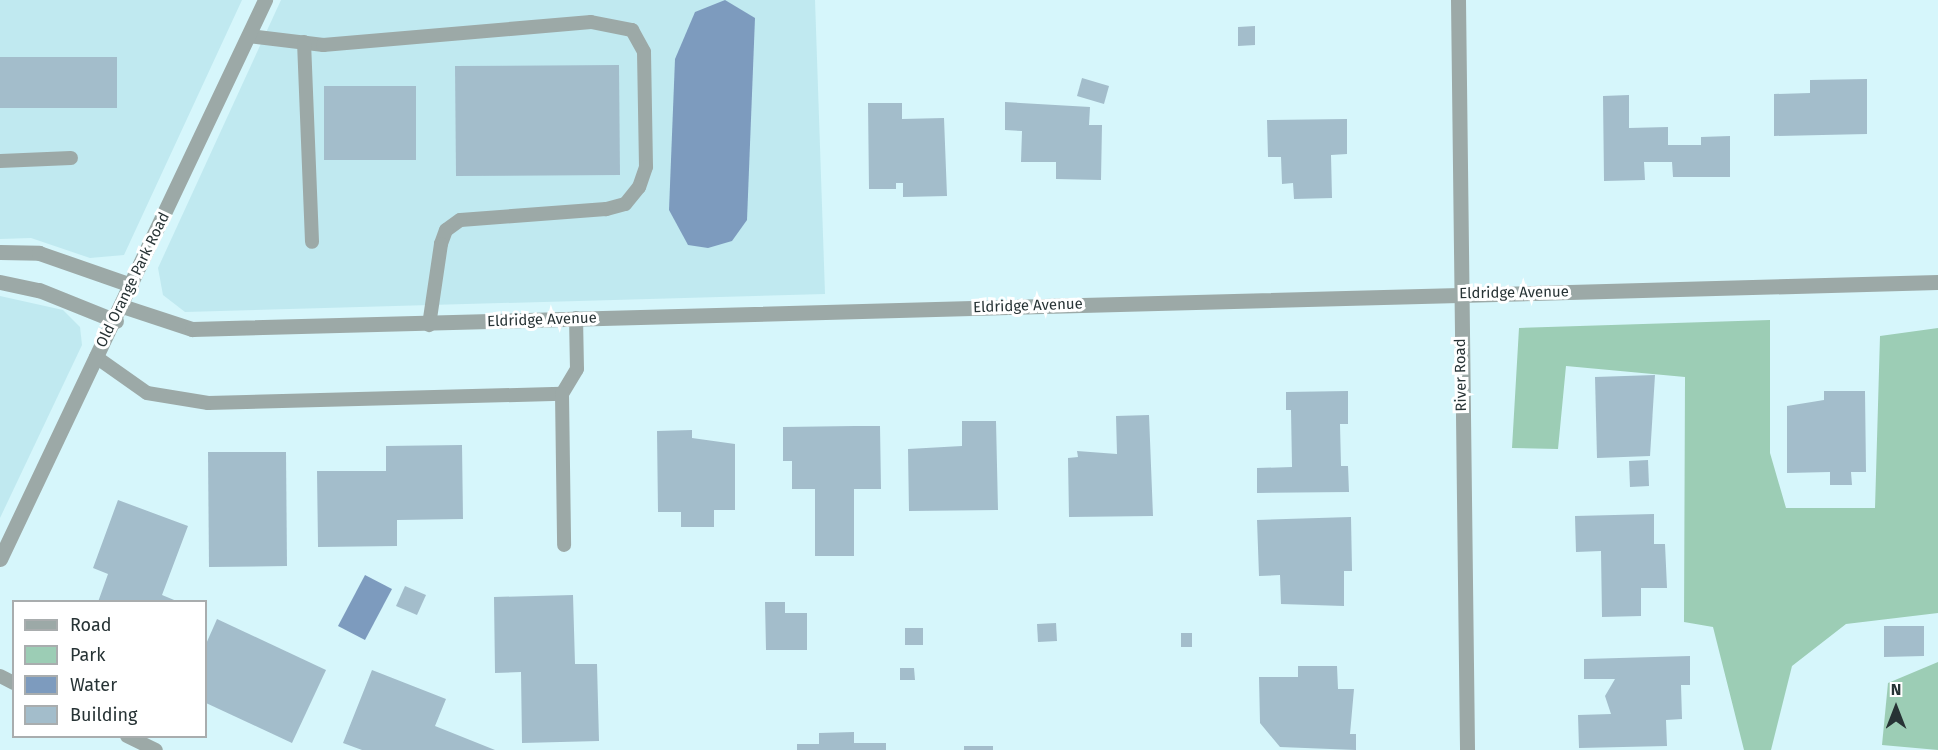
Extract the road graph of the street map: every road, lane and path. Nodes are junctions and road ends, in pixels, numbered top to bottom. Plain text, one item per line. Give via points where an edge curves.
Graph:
1 (265, 0) edge
2 (1458, 0) edge
3 (249, 36) junction
4 (304, 42) junction
5 (71, 158) dead end
6 (0, 161) edge
7 (312, 242) dead end
8 (0, 252) edge
9 (0, 282) edge
10 (1938, 282) edge
11 (131, 285) junction
12 (1460, 294) junction
13 (122, 306) junction
14 (576, 318) junction
15 (116, 321) junction
16 (429, 325) junction
17 (96, 357) junction
18 (562, 394) junction
19 (564, 545) dead end
20 (0, 559) edge
21 (131, 738) edge
22 (156, 750) edge
23 (1467, 750) edge

1 - 3 street, Old Orange Park Road
2 - 12 street, River Road
3 - 4 lane
3 - 11 street, Old Orange Park Road
4 - 7 lane
4 - 16 lane via 591,22 632,30 644,52 646,167 639,187 625,204 606,209 460,220 446,230 441,244
5 - 6 lane
8 - 11 street via 39,253
9 - 15 street via 39,290
10 - 12 street, Eldridge Avenue
11 - 13 street, Old Orange Park Road
12 - 14 street, Eldridge Avenue
12 - 23 street, River Road
13 - 15 street, Old Orange Park Road
13 - 16 street, Eldridge Avenue via 192,329
14 - 16 street, Eldridge Avenue
14 - 18 lane via 577,369
15 - 17 street, Old Orange Park Road
17 - 18 lane via 147,393 208,404
17 - 20 street, Old Orange Park Road
18 - 19 lane
21 - 22 lane

